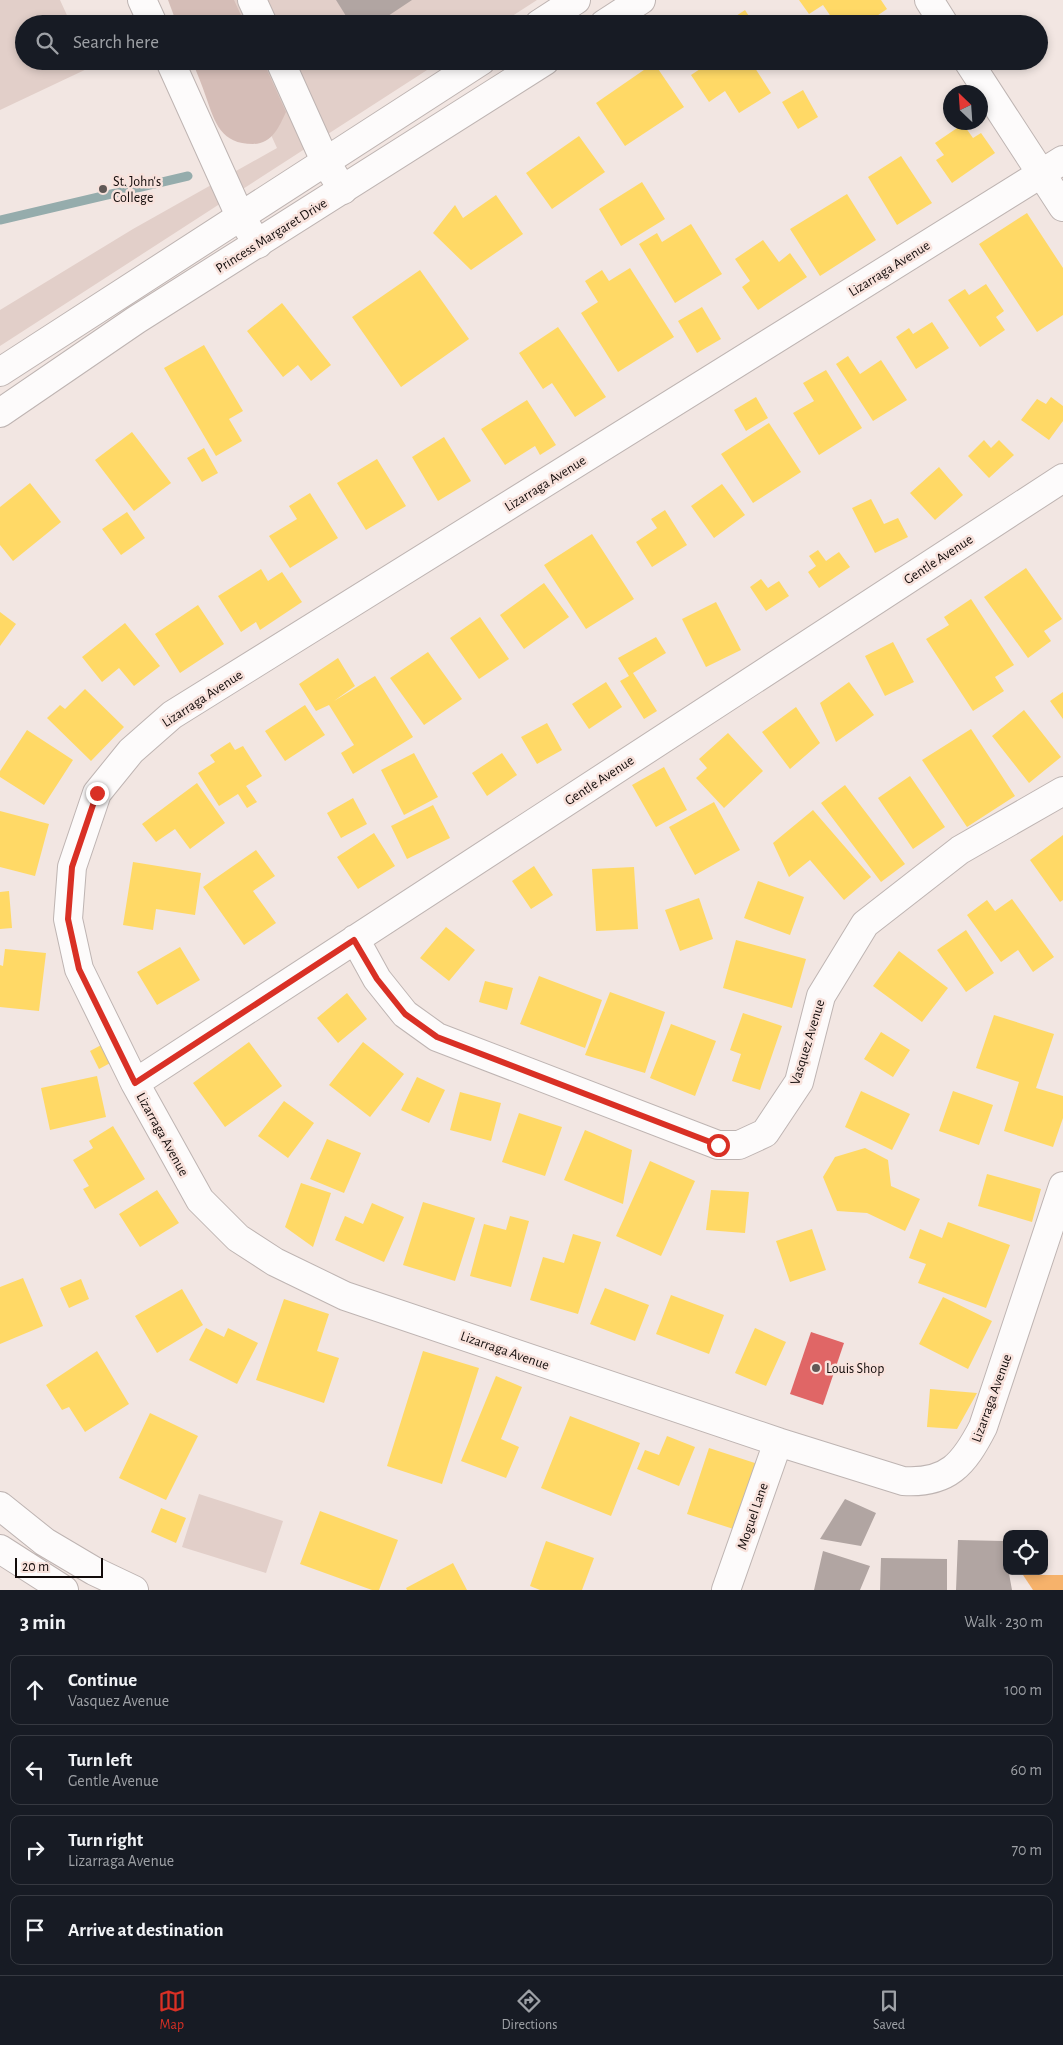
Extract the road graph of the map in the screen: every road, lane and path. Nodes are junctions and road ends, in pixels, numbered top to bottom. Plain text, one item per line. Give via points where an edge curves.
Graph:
1 (142, 0) edge
2 (252, 0) edge
3 (576, 0) edge
4 (641, 0) edge
5 (928, 0) edge
6 (149, 15) edge
7 (259, 15) edge
8 (553, 15) edge
9 (618, 15) edge
10 (938, 15) edge
11 (174, 70) edge
12 (284, 70) edge
13 (467, 70) edge
14 (531, 70) edge
15 (975, 70) edge
16 (325, 161) junction
17 (1052, 167) edge
18 (342, 190) junction
19 (1063, 207) edge
20 (240, 216) junction
21 (258, 244) junction
22 (0, 372) edge
23 (0, 414) edge
24 (1063, 478) edge
25 (1063, 791) edge
26 (354, 940) junction
27 (135, 1083) junction
28 (1063, 1186) edge
29 (778, 1442) junction
30 (0, 1506) edge
31 (0, 1549) edge
32 (64, 1590) edge
33 (134, 1590) edge
34 (726, 1590) edge

1 - 6 street
2 - 7 street
3 - 8 street
4 - 9 street
5 - 10 street
11 - 20 street
12 - 16 street
13 - 16 street
14 - 18 street, Princess Margaret Drive
15 - 17 street
16 - 18 street
16 - 20 street
17 - 19 street
17 - 27 street, Lizarraga Avenue via 172,715 131,751 97,793 72,867 68,919 79,969
18 - 21 street, Princess Margaret Drive
20 - 21 street
20 - 22 street
21 - 23 street, Princess Margaret Drive via 136,320
24 - 26 street, Gentle Avenue
25 - 26 street, Vasquez Avenue via 960,850 865,924 820,996 798,1082 765,1133 739,1145 718,1145 437,1037 405,1014 377,979
26 - 27 street, Gentle Avenue
27 - 29 street, Lizarraga Avenue via 200,1200 238,1238 275,1262 345,1296
28 - 29 street, Lizarraga Avenue via 983,1427 972,1450 959,1465 940,1477 922,1482 902,1481
29 - 34 street, Moguel Lane
30 - 33 street via 45,1542
31 - 32 street

